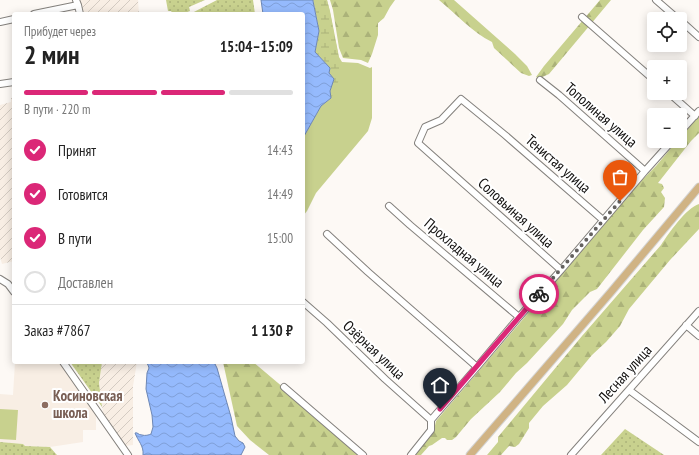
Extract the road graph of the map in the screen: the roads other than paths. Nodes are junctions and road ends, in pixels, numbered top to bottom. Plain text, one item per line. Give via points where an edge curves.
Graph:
1 (656, 0) edge
2 (77, 2) edge
3 (41, 12) edge
4 (80, 12) edge
5 (670, 12) edge
6 (582, 17) dead end
7 (12, 19) edge
8 (0, 22) edge
9 (687, 27) edge
10 (699, 37) edge
11 (647, 74) edge
12 (540, 80) dead end
13 (12, 82) edge
14 (0, 84) edge
15 (679, 100) edge
16 (697, 113) edge
17 (687, 124) edge
18 (666, 148) edge
19 (645, 171) junction
20 (454, 175) joint
21 (699, 187) edge
22 (389, 206) dead end
23 (603, 220) junction
24 (327, 234) dead end
25 (561, 270) junction
26 (0, 279) edge
27 (12, 289) edge
28 (305, 304) edge
29 (699, 311) edge
30 (519, 317) junction
31 (686, 325) junction
32 (699, 336) edge
33 (64, 364) edge
34 (477, 367) junction
35 (284, 386) dead end
36 (629, 390) junction
37 (431, 420) junction
38 (699, 442) edge
39 (128, 455) edge
40 (363, 455) edge
41 (411, 455) edge
42 (470, 455) edge
43 (571, 455) edge

1 - 5 street
2 - 3 street
2 - 4 street
6 - 11 street
7 - 8 street
9 - 10 street
12 - 19 street, Тополиная улица
13 - 14 street
15 - 16 street
16 - 17 street
18 - 19 street
19 - 23 street
20 - 23 street, Тенистая улица via 418,143 425,127 442,120 461,99
20 - 25 street, Соловьиная улица
21 - 42 main road
22 - 30 street, Прохладная улица
23 - 25 street
24 - 34 street
25 - 30 street
26 - 27 street
28 - 37 street, Озёрная улица
29 - 31 street, Лесная улица
30 - 34 street
31 - 32 street
31 - 36 street, Лесная улица
33 - 39 street
34 - 37 street
35 - 40 street
36 - 38 street
36 - 43 street, Лесная улица
37 - 41 street via 431,430

